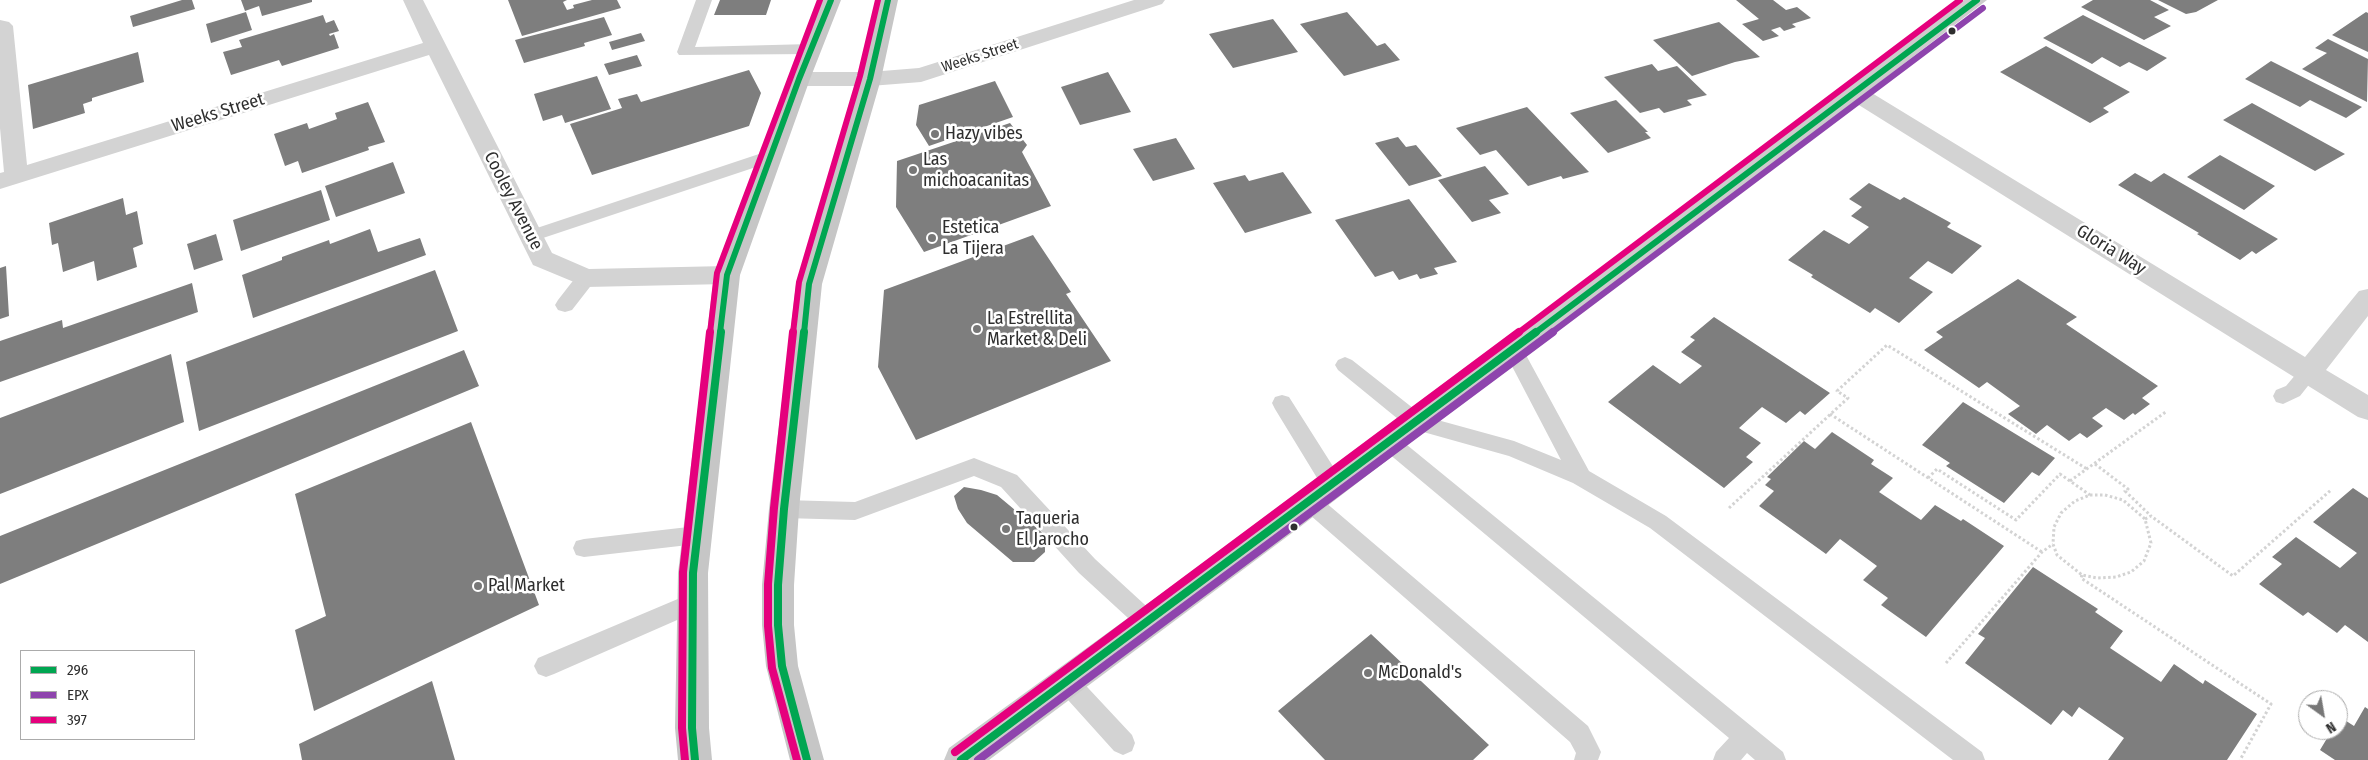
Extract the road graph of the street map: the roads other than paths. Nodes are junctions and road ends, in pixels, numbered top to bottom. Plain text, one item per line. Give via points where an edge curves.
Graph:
1 (413, 0) edge
2 (704, 0) edge
3 (831, 0) edge
4 (888, 0) edge
5 (1155, 0) edge
6 (1977, 0) edge
7 (2, 26) dead end
8 (435, 46) junction
9 (811, 50) junction
10 (799, 79) junction
11 (870, 79) junction
12 (1854, 92) junction
13 (771, 156) junction
14 (8, 179) edge
15 (531, 236) junction
16 (727, 275) junction
17 (586, 278) junction
18 (2368, 298) edge
19 (565, 305) dead end
20 (1513, 349) junction
21 (1344, 364) dead end
22 (2309, 372) junction
23 (2283, 396) dead end
24 (1282, 403) dead end
25 (2368, 409) edge
26 (1416, 422) junction
27 (1389, 442) junction
28 (1581, 477) junction
29 (1321, 494) junction
30 (784, 509) junction
31 (697, 535) junction
32 (584, 548) dead end
33 (692, 603) junction
34 (1148, 622) junction
35 (546, 666) dead end
36 (1068, 682) junction
37 (1746, 737) junction
38 (1124, 743) dead end
39 (696, 760) edge
40 (807, 760) edge
41 (961, 760) edge
42 (1586, 760) edge
43 (1724, 760) edge
44 (1774, 760) edge
45 (1973, 760) edge

1 - 8 street, Cooley Avenue
2 - 9 lane via 685,52
3 - 9 main road
4 - 11 main road
5 - 11 street, Weeks Street via 921,75
6 - 12 main road
7 - 14 street
8 - 14 street, Weeks Street
8 - 15 street, Cooley Avenue
9 - 10 main road
10 - 11 street, Weeks Street
10 - 13 main road
11 - 30 main road via 809,284
12 - 20 main road
12 - 22 street, Gloria Way
13 - 15 lane
13 - 16 main road
15 - 17 street, Cooley Avenue via 542,259
16 - 17 street, Cooley Avenue
16 - 31 main road
17 - 19 lane
18 - 22 street
20 - 26 main road
20 - 28 lane
21 - 26 lane
22 - 23 lane via 2293,391
22 - 25 street, Gloria Way
24 - 29 lane
26 - 27 main road
26 - 28 lane via 1514,449
27 - 29 main road
27 - 37 lane
28 - 45 lane via 1658,522
29 - 34 main road
29 - 42 lane via 1579,734 1589,752
30 - 34 lane via 855,511 974,467 1009,481 1087,566
30 - 40 main road via 778,625 782,666
31 - 32 lane
31 - 33 main road
33 - 35 lane
33 - 39 main road via 692,728
34 - 36 main road
36 - 38 lane
36 - 41 main road
37 - 43 lane
37 - 44 lane

